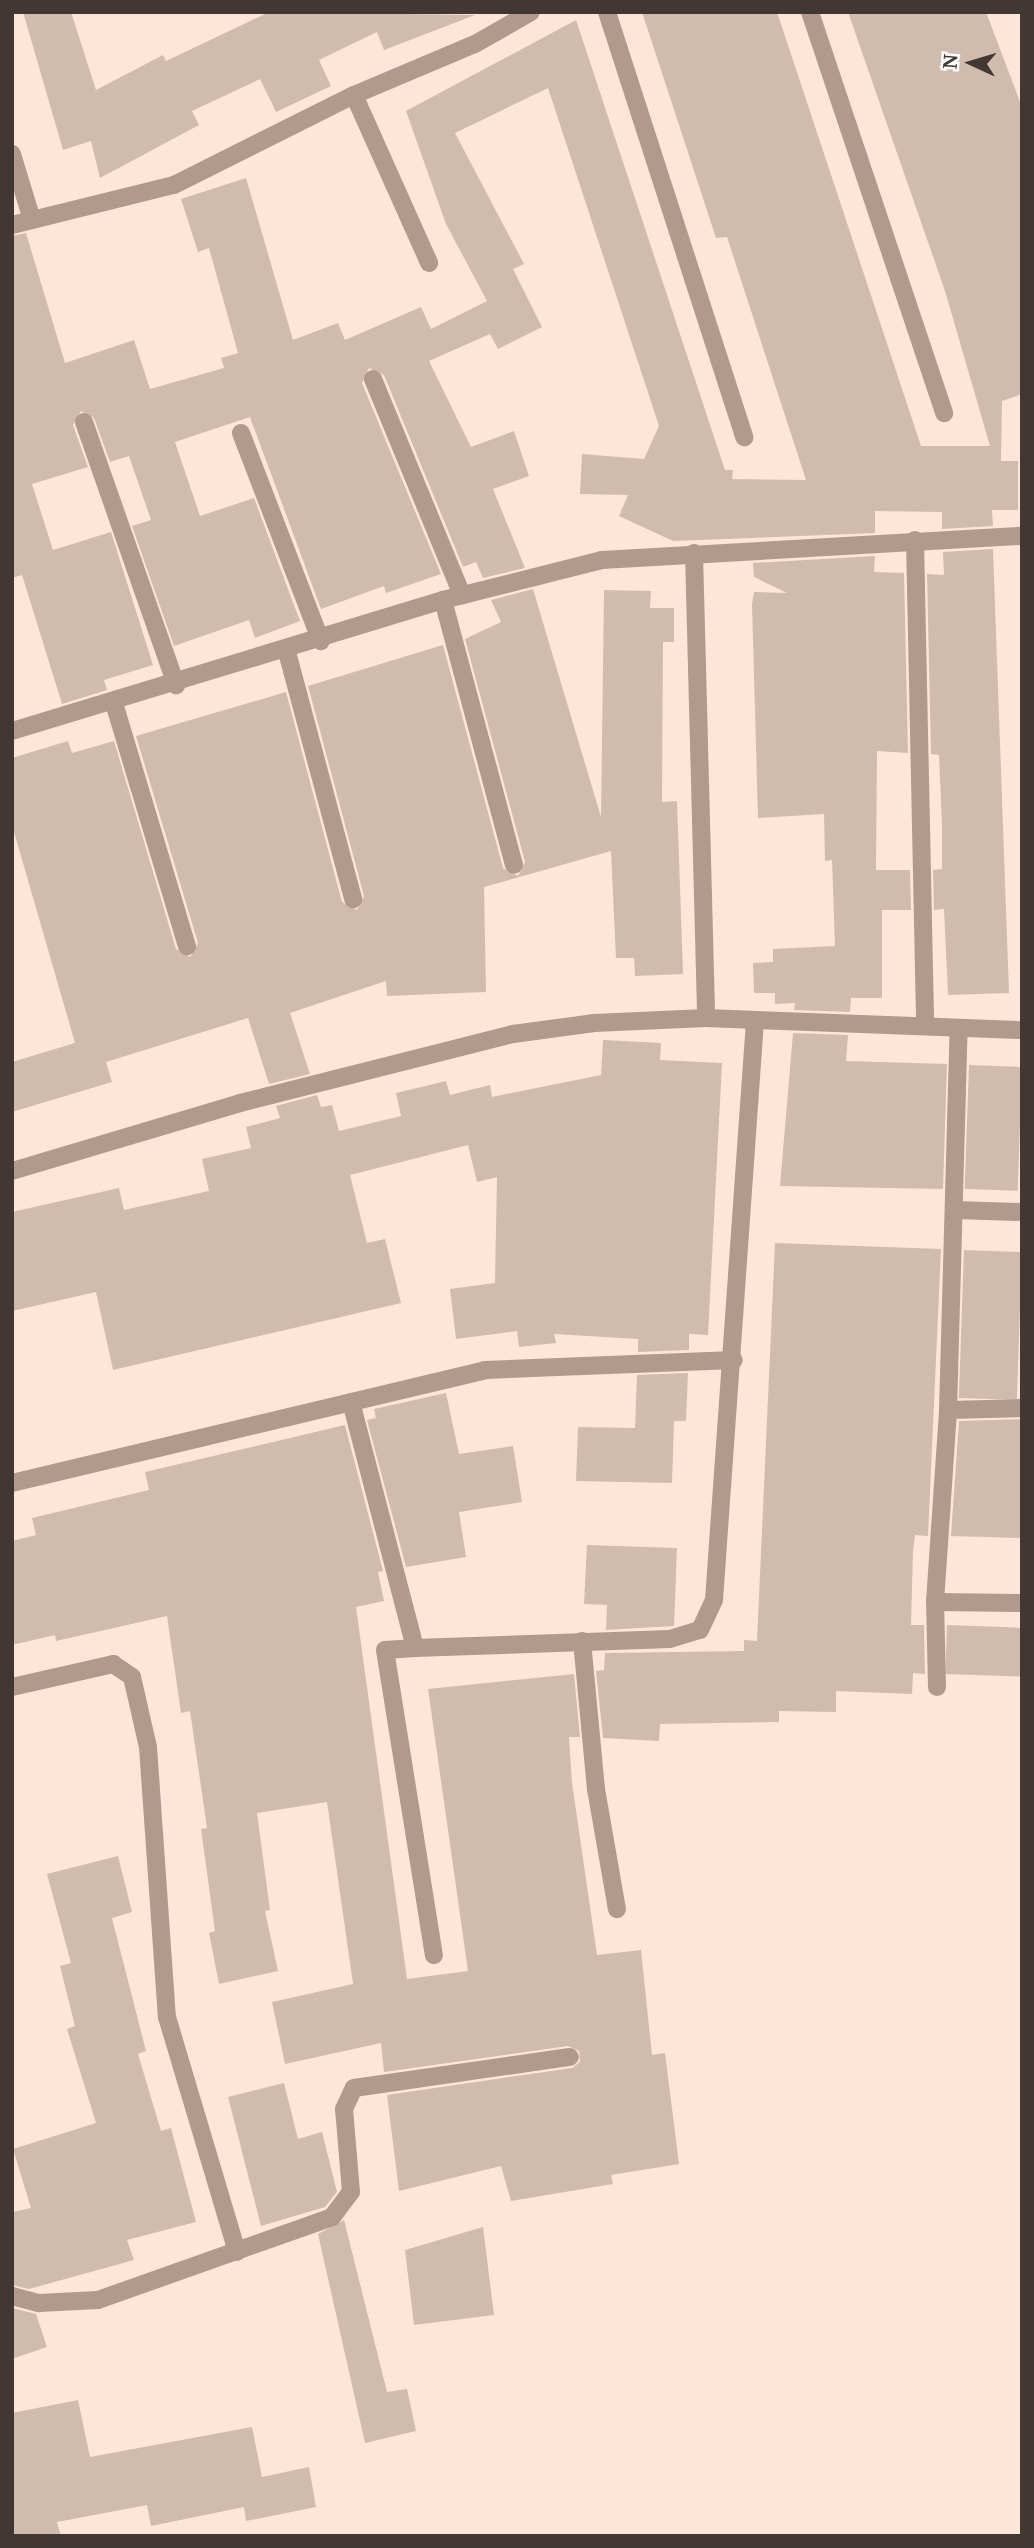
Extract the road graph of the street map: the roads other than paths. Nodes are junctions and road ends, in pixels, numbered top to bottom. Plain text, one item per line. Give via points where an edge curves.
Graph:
1 (531, 12) edge
2 (607, 12) edge
3 (810, 12) edge
4 (354, 95) junction
5 (12, 154) edge
6 (32, 220) junction
7 (12, 225) edge
8 (429, 263) dead end
9 (373, 379) dead end
10 (944, 413) dead end
11 (85, 422) dead end
12 (241, 433) dead end
13 (744, 436) dead end
14 (1022, 536) edge
15 (915, 540) junction
16 (694, 553) junction
17 (462, 595) junction
18 (443, 600) junction
19 (321, 640) junction
20 (287, 652) junction
21 (176, 685) junction
22 (114, 703) junction
23 (12, 731) edge
24 (514, 865) dead end
25 (353, 900) dead end
26 (187, 946) dead end
27 (706, 1018) junction
28 (755, 1021) junction
29 (925, 1025) junction
30 (959, 1028) junction
31 (1022, 1030) edge
32 (12, 1171) edge
33 (954, 1210) junction
34 (1022, 1212) edge
35 (734, 1360) junction
36 (351, 1402) junction
37 (1022, 1408) edge
38 (948, 1410) junction
39 (12, 1483) edge
40 (935, 1602) junction
41 (1022, 1603) edge
42 (582, 1641) junction
43 (415, 1647) junction
44 (937, 1687) dead end
45 (12, 1688) edge
46 (617, 1909) dead end
47 (434, 1955) dead end
48 (570, 2057) dead end
49 (237, 2252) junction
50 (12, 2296) edge

1 - 4 street via 475,44
2 - 13 street
3 - 10 street
4 - 6 street via 174,185
4 - 8 street
5 - 6 street
6 - 7 street
9 - 17 street
11 - 21 street
12 - 19 street
14 - 15 street
15 - 16 street
15 - 29 street
16 - 17 street via 601,560
16 - 27 street
17 - 18 street
18 - 19 street
18 - 24 street
19 - 20 street
20 - 21 street
20 - 25 street
21 - 22 street
22 - 23 street
22 - 26 street
27 - 28 street
27 - 32 street via 594,1023 513,1034 240,1103
28 - 29 street
28 - 35 street
29 - 30 street
30 - 31 street
30 - 33 street
33 - 34 street
33 - 38 street
35 - 36 street via 485,1370
35 - 42 street via 714,1600 700,1630 670,1639
36 - 39 street
36 - 43 street
37 - 38 street
38 - 40 street
40 - 41 street
40 - 44 street
42 - 43 street
42 - 46 street via 596,1788
43 - 47 street via 385,1650
45 - 49 street via 114,1664 132,1677 150,1760 167,2017
48 - 49 street via 354,2088 344,2109 352,2167 348,2202 332,2217
49 - 50 street via 98,2300 39,2303

